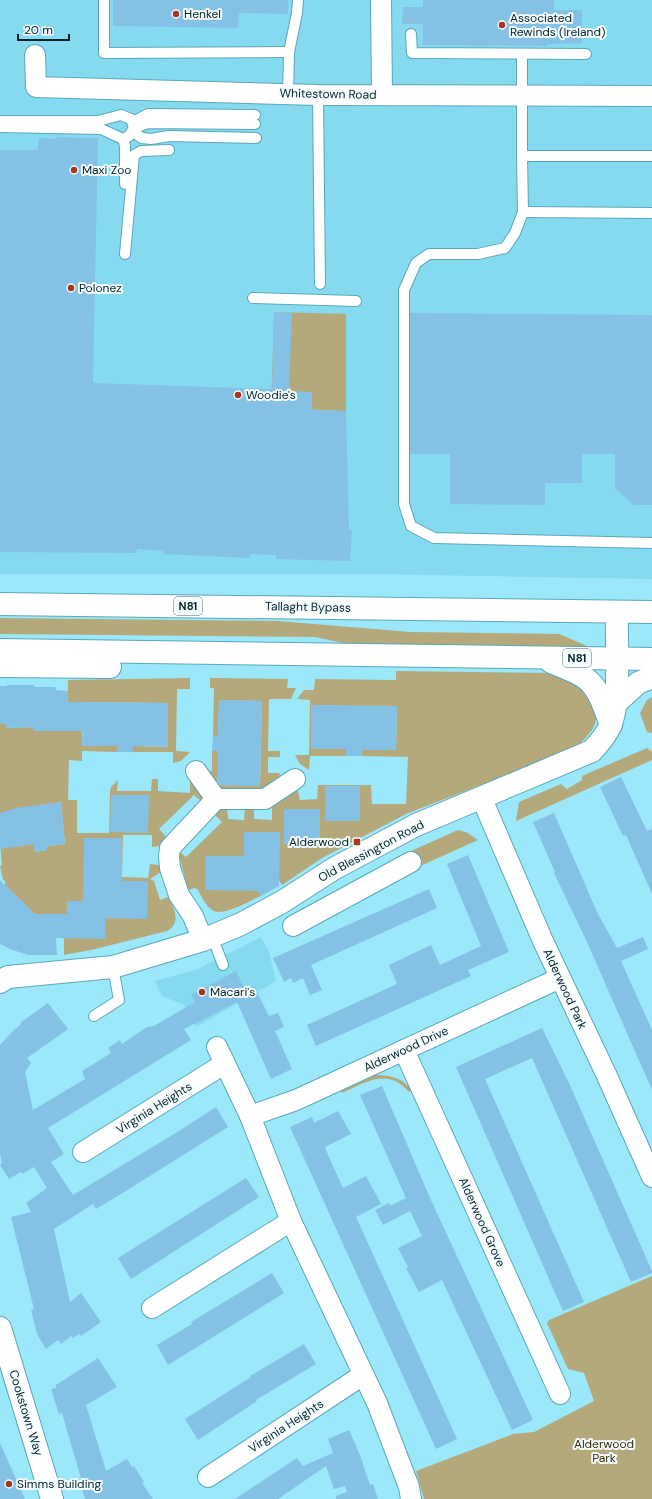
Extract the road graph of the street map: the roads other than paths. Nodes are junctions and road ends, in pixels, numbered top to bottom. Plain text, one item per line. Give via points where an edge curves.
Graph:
1 (104, 0) edge
2 (298, 0) edge
3 (381, 0) edge
4 (411, 34) dead end
5 (288, 52) junction
6 (522, 54) junction
7 (586, 54) dead end
8 (35, 56) dead end
9 (288, 94) junction
10 (318, 95) junction
11 (382, 95) junction
12 (521, 96) junction
13 (652, 96) edge
14 (255, 119) dead end
15 (0, 121) edge
16 (0, 127) edge
17 (133, 127) junction
18 (256, 138) dead end
19 (123, 139) junction
20 (169, 150) dead end
21 (522, 156) junction
22 (652, 156) edge
23 (523, 212) junction
24 (652, 213) edge
25 (320, 284) dead end
26 (254, 298) dead end
27 (356, 301) dead end
28 (652, 543) edge
29 (0, 604) edge
30 (617, 612) junction
31 (652, 612) edge
32 (0, 650) edge
33 (190, 653) junction
34 (537, 657) junction
35 (616, 658) junction
36 (652, 659) edge
37 (0, 666) edge
38 (652, 677) edge
39 (613, 714) junction
40 (196, 771) dead end
41 (296, 779) dead end
42 (216, 799) junction
43 (482, 799) junction
44 (411, 862) dead end
45 (335, 868) junction
46 (349, 895) junction
47 (293, 926) dead end
48 (208, 938) junction
49 (223, 965) dead end
50 (113, 967) junction
51 (2, 976) edge
52 (560, 978) junction
53 (94, 1016) dead end
54 (404, 1050) junction
55 (250, 1116) junction
56 (83, 1152) dead end
57 (652, 1177) edge
58 (291, 1221) junction
59 (152, 1308) dead end
60 (0, 1328) edge
61 (4, 1356) edge
62 (363, 1375) junction
63 (560, 1394) dead end
64 (208, 1477) dead end
65 (52, 1499) edge
66 (411, 1499) edge

1 - 5 lane via 104,53
2 - 5 lane via 298,13
3 - 11 street
4 - 6 lane via 412,53
5 - 9 lane
6 - 7 lane
6 - 12 lane
8 - 9 street, Whitestown Road via 36,88
9 - 10 street, Whitestown Road
10 - 11 street, Whitestown Road
10 - 25 lane
11 - 12 street, Whitestown Road
12 - 13 street, Whitestown Road
12 - 21 lane
14 - 17 lane via 148,114
15 - 17 lane via 98,121 121,115 129,117
16 - 19 lane via 101,129
17 - 18 lane via 142,138 151,139 170,136
17 - 19 lane via 129,136
19 - 20 lane via 125,254 134,155 141,151
21 - 22 lane
21 - 23 lane
23 - 24 lane
23 - 28 lane via 515,233 505,248 478,254 429,254 416,263 404,290 404,504 411,526 434,538
26 - 27 lane
29 - 30 main road, Tallaght Bypass / N81
30 - 31 main road, N81
30 - 35 main road, Old Blessington Road
32 - 33 main road, N81
33 - 34 main road, N81
33 - 37 main road via 141,667
34 - 35 main road, N81
34 - 39 main road via 578,673 590,681
35 - 36 main road, N81
35 - 39 main road, Old Blessington Road
38 - 39 main road via 638,683
39 - 43 main road, Old Blessington Road via 606,736 592,752
40 - 42 street
41 - 42 street via 265,799
42 - 48 street via 170,848 169,856 170,868 179,895
43 - 45 main road, Old Blessington Road via 416,825
43 - 52 street, Alderwood Park
44 - 46 street
45 - 46 street
45 - 48 main road, Old Blessington Road via 282,902
46 - 47 street
48 - 49 lane
48 - 50 main road, Old Blessington Road
50 - 51 main road, Old Blessington Road
50 - 53 lane via 119,1000
52 - 54 street, Alderwood Drive
52 - 57 street, Alderwood Park
54 - 55 street, Alderwood Drive via 296,1100
54 - 63 street, Alderwood Grove
55 - 56 street, Virginia Heights via 221,1056
55 - 58 street, Virginia Heights
58 - 59 street
58 - 62 street, Virginia Heights
60 - 61 main road, Cookstown Way
61 - 65 main road, Cookstown Way
62 - 64 street, Virginia Heights
62 - 66 street, Virginia Heights via 377,1403 404,1473

